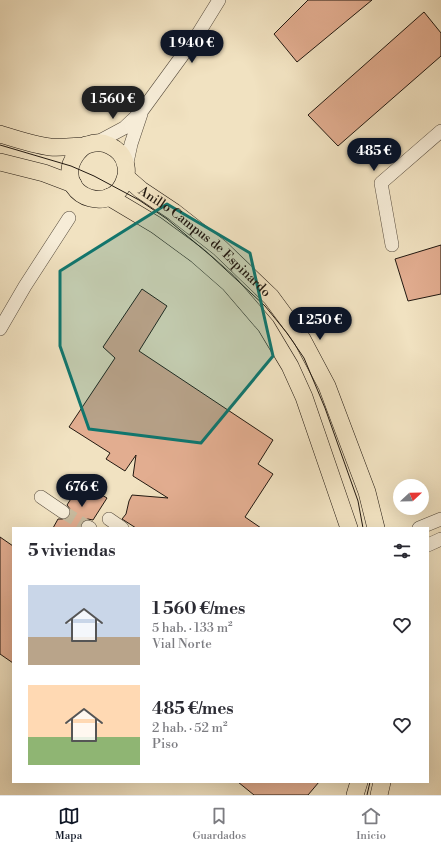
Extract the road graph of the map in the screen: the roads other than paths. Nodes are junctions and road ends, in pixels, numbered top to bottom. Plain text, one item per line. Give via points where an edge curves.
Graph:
1 (220, 0) edge
2 (141, 112) junction
3 (441, 131) edge
4 (0, 134) edge
5 (91, 144) junction
6 (0, 162) edge
7 (126, 172) junction
8 (73, 184) junction
9 (109, 197) junction
10 (69, 218) dead end
11 (392, 245) dead end
12 (0, 329) edge
13 (41, 497) dead end
14 (63, 512) tunnel mouth
15 (109, 519) dead end
16 (440, 520) edge
17 (378, 526) edge
18 (121, 527) edge
19 (349, 527) edge
20 (422, 527) edge
21 (441, 539) edge
22 (429, 545) edge
23 (359, 783) edge
24 (382, 783) edge
25 (355, 795) edge
26 (379, 795) edge

1 - 2 street
2 - 5 street via 124,128
2 - 7 street
3 - 11 street via 381,183
4 - 5 main road, Anillo Campus de Espinardo via 51,147
5 - 7 main road, Anillo Campus de Espinardo via 106,144 115,148 121,155
5 - 8 main road via 77,152 72,161 70,172
6 - 8 main road via 44,173
7 - 9 main road, Anillo Campus de Espinardo via 120,189
7 - 17 main road, Anillo Campus de Espinardo via 141,190 220,248 271,297 302,339 327,386
8 - 9 main road via 83,195 92,199
9 - 19 main road, Anillo Campus de Espinardo via 156,225 197,255 229,284 266,326 290,366 304,397
10 - 12 street
13 - 14 street
15 - 18 street
16 - 20 street
21 - 22 street
23 - 25 main road
24 - 26 main road

